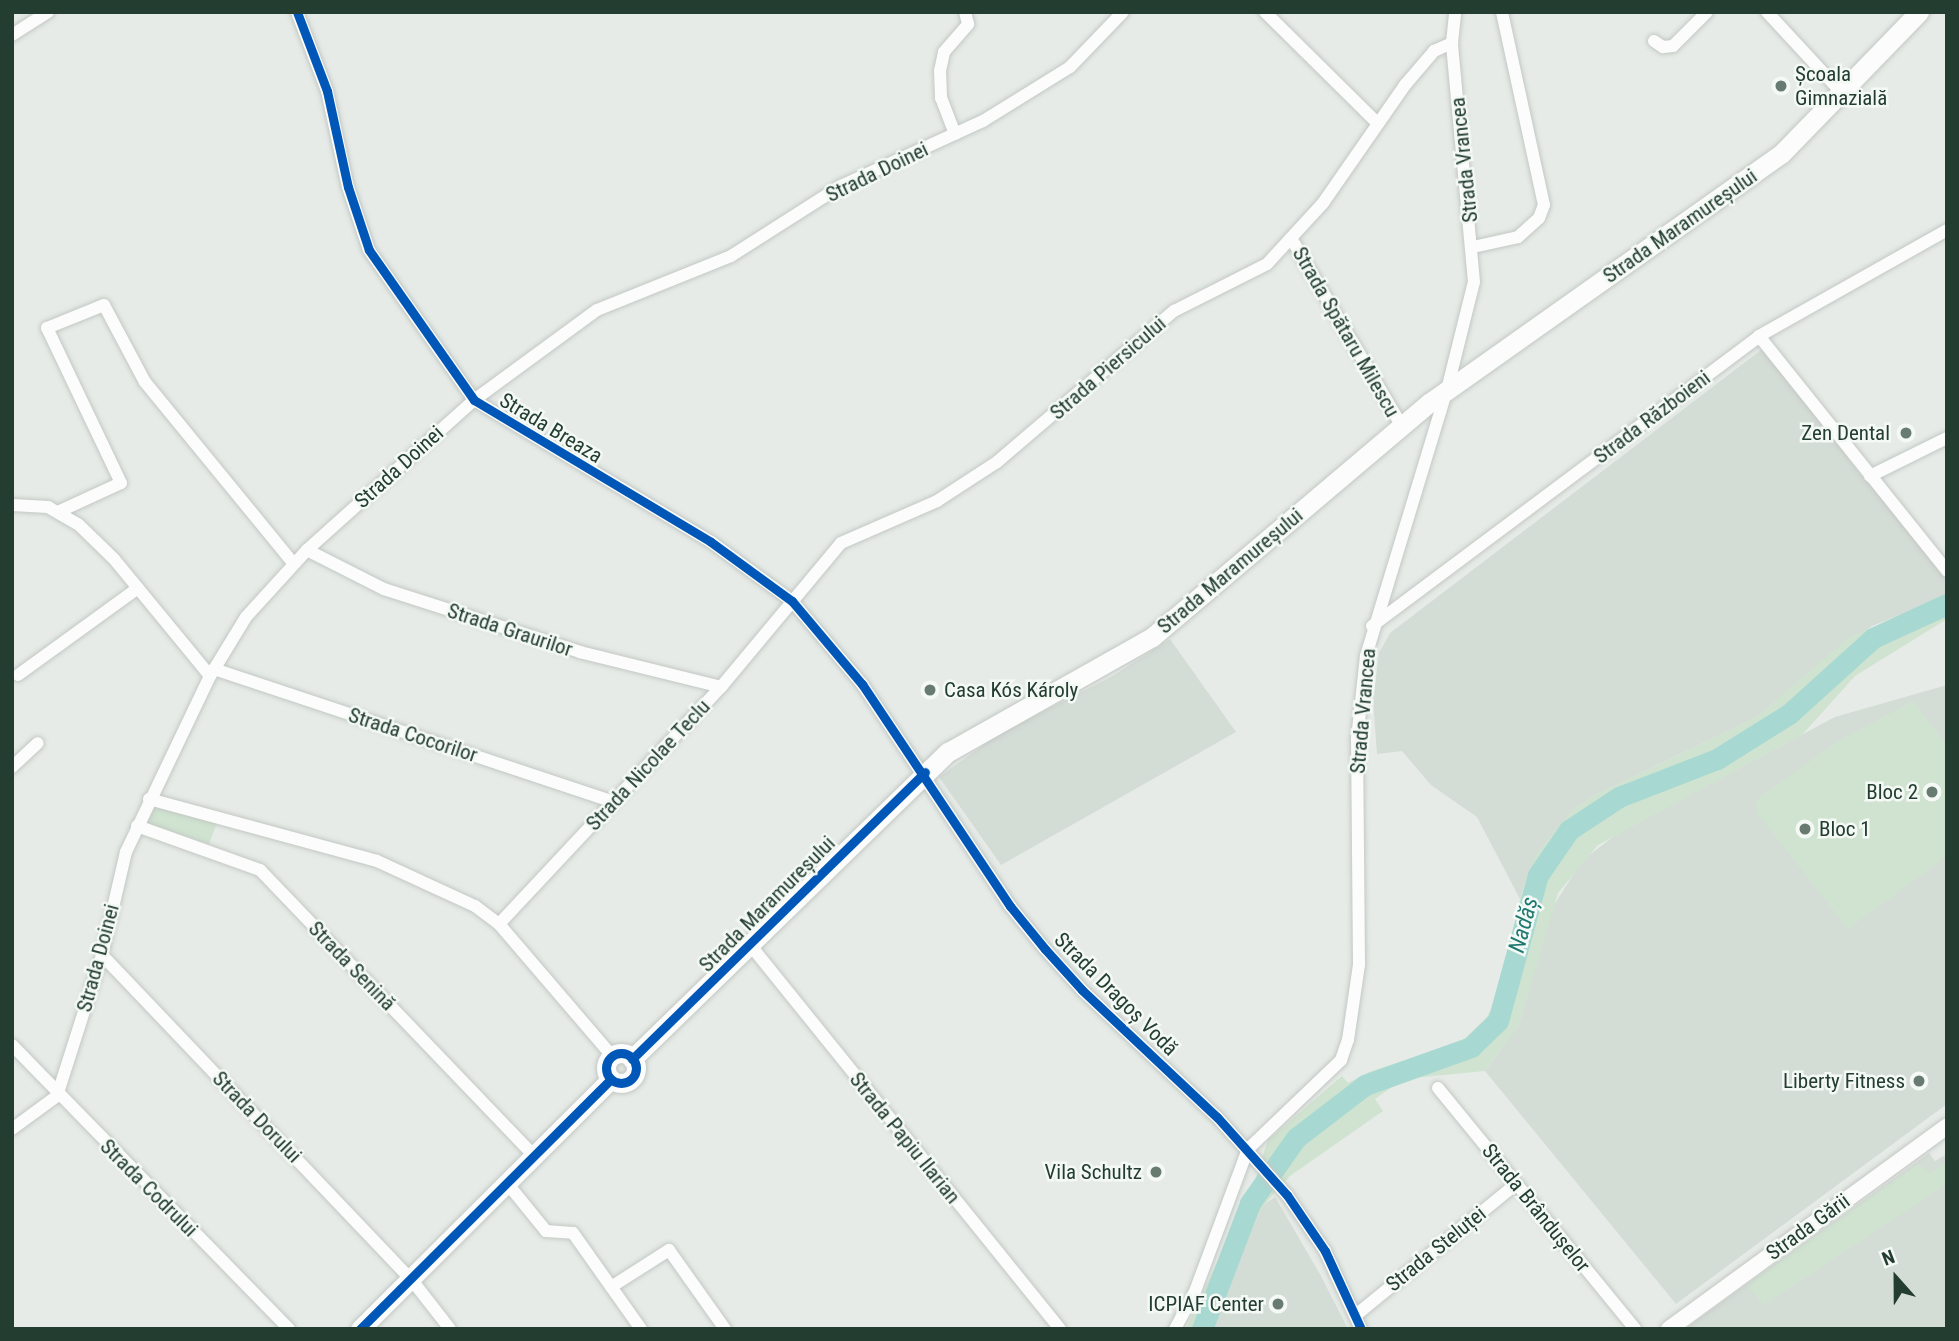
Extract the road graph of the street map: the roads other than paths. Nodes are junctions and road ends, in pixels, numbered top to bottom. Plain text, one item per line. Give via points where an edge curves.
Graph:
1 (48, 12) edge
2 (297, 12) edge
3 (965, 12) edge
4 (1123, 12) edge
5 (1265, 12) edge
6 (1455, 12) edge
7 (1502, 12) edge
8 (1707, 12) edge
9 (1768, 12) edge
10 (1919, 12) edge
11 (12, 35) edge
12 (1654, 41) dead end
13 (1452, 43) junction
14 (1842, 93) junction
15 (1377, 123) junction
16 (955, 134) junction
17 (1947, 230) edge
18 (1291, 238) junction
19 (1473, 247) junction
20 (1759, 335) junction
21 (1454, 385) junction
22 (474, 400) junction
23 (1435, 406) junction
24 (1401, 425) junction
25 (1947, 438) edge
26 (1870, 475) junction
27 (12, 505) edge
28 (60, 511) junction
29 (307, 550) junction
30 (294, 564) junction
31 (1947, 571) edge
32 (138, 588) junction
33 (792, 601) junction
34 (1372, 626) junction
35 (212, 672) junction
36 (18, 675) dead end
37 (721, 687) junction
38 (38, 743) dead end
39 (12, 766) edge
40 (925, 772) junction
41 (149, 799) junction
42 (613, 802) junction
43 (137, 826) junction
44 (499, 924) junction
45 (751, 946) junction
46 (102, 955) junction
47 (12, 1045) edge
48 (612, 1056) junction
49 (632, 1059) junction
50 (611, 1079) junction
51 (1438, 1088) dead end
52 (57, 1096) junction
53 (1947, 1126) edge
54 (12, 1129) edge
55 (1252, 1153) junction
56 (534, 1156) junction
57 (507, 1183) junction
58 (1516, 1184) junction
59 (411, 1279) junction
60 (611, 1287) junction
61 (1356, 1315) junction
62 (289, 1329) edge
63 (360, 1329) edge
64 (450, 1329) edge
65 (641, 1329) edge
66 (725, 1329) edge
67 (1060, 1329) edge
68 (1175, 1329) edge
69 (1361, 1329) edge
70 (1635, 1329) edge
71 (1669, 1329) edge

1 - 11 street
2 - 22 street, Strada Breaza via 327,91 348,187 369,250
3 - 16 street via 968,24 944,52 940,71 941,98
4 - 16 street, Strada Doinei via 1070,67
5 - 15 street
6 - 13 street, Strada Vrancea
7 - 19 street via 1544,205 1539,218 1518,237
8 - 12 street via 1673,46 1663,47
9 - 14 street
10 - 14 main road, Strada Maramureșului
13 - 15 street, Strada Piersicului via 1434,51
13 - 19 street, Strada Vrancea
14 - 21 main road, Strada Maramureșului via 1781,154 1747,180
15 - 18 street, Strada Piersicului via 1323,203
16 - 22 street, Strada Doinei via 841,186 731,256 607,303
17 - 20 street, Strada Războieni
18 - 24 street, Strada Spătaru Milescu
18 - 33 street, Strada Piersicului via 1253,274 1186,305 1151,329 998,462 937,500 841,543
19 - 21 street, Strada Vrancea via 1472,299
20 - 26 street
20 - 34 street, Strada Războieni
21 - 23 main road, Strada Maramureșului
22 - 29 street, Strada Doinei
22 - 33 street, Strada Breaza via 711,542
23 - 24 main road, Strada Maramureșului
23 - 34 street, Strada Vrancea
24 - 40 main road, Strada Maramureșului via 1152,637 972,736
25 - 26 street
26 - 31 street
27 - 28 street via 34,504
28 - 30 street via 121,482 47,328 104,305 145,382
28 - 32 street via 102,546
29 - 30 street, Strada Doinei
29 - 37 street, Strada Graurilor via 384,589 580,652
30 - 35 street, Strada Doinei via 246,617
32 - 35 street
32 - 36 street
33 - 37 street, Strada Nicolae Teclu
33 - 40 street, Strada Breaza via 862,684
34 - 55 street, Strada Vrancea via 1357,738 1359,965 1348,1040 1341,1060
35 - 41 street, Strada Doinei
35 - 42 street, Strada Cocorilor
37 - 42 street, Strada Nicolae Teclu
38 - 39 street
40 - 45 main road, Strada Maramureșului
40 - 55 street, Strada Dragoș Vodă via 1010,906 1045,949
41 - 43 street, Strada Doinei
41 - 44 street via 377,862 463,900
42 - 44 street, Strada Nicolae Teclu
43 - 46 street, Strada Doinei via 116,888
43 - 56 street, Strada Senină via 260,870
44 - 48 street
45 - 49 main road, Strada Maramureșului
45 - 67 street, Strada Papiu Ilarian
46 - 52 street, Strada Doinei
46 - 59 street, Strada Dorului
47 - 52 street, Strada Codrului
48 - 49 main road via 624,1054
48 - 50 main road via 606,1066
49 - 50 main road, Strada Maramureșului via 635,1073 629,1080
50 - 56 main road, Strada Maramureșului
51 - 58 street, Strada Brândușelor
52 - 54 street
52 - 62 street, Strada Codrului
53 - 71 street, Strada Gării
55 - 61 street, Strada Dragoș Vodă via 1320,1241
55 - 68 street, Strada Vrancea
56 - 57 main road, Strada Maramureșului
57 - 59 main road, Strada Maramureșului
57 - 60 street via 546,1231 573,1233
58 - 61 street, Strada Steluței
58 - 70 street, Strada Brândușelor
59 - 63 main road, Strada Maramureșului
59 - 64 street, Strada Dorului
60 - 65 street
60 - 66 street via 669,1250
61 - 69 street, Strada Dragoș Vodă

